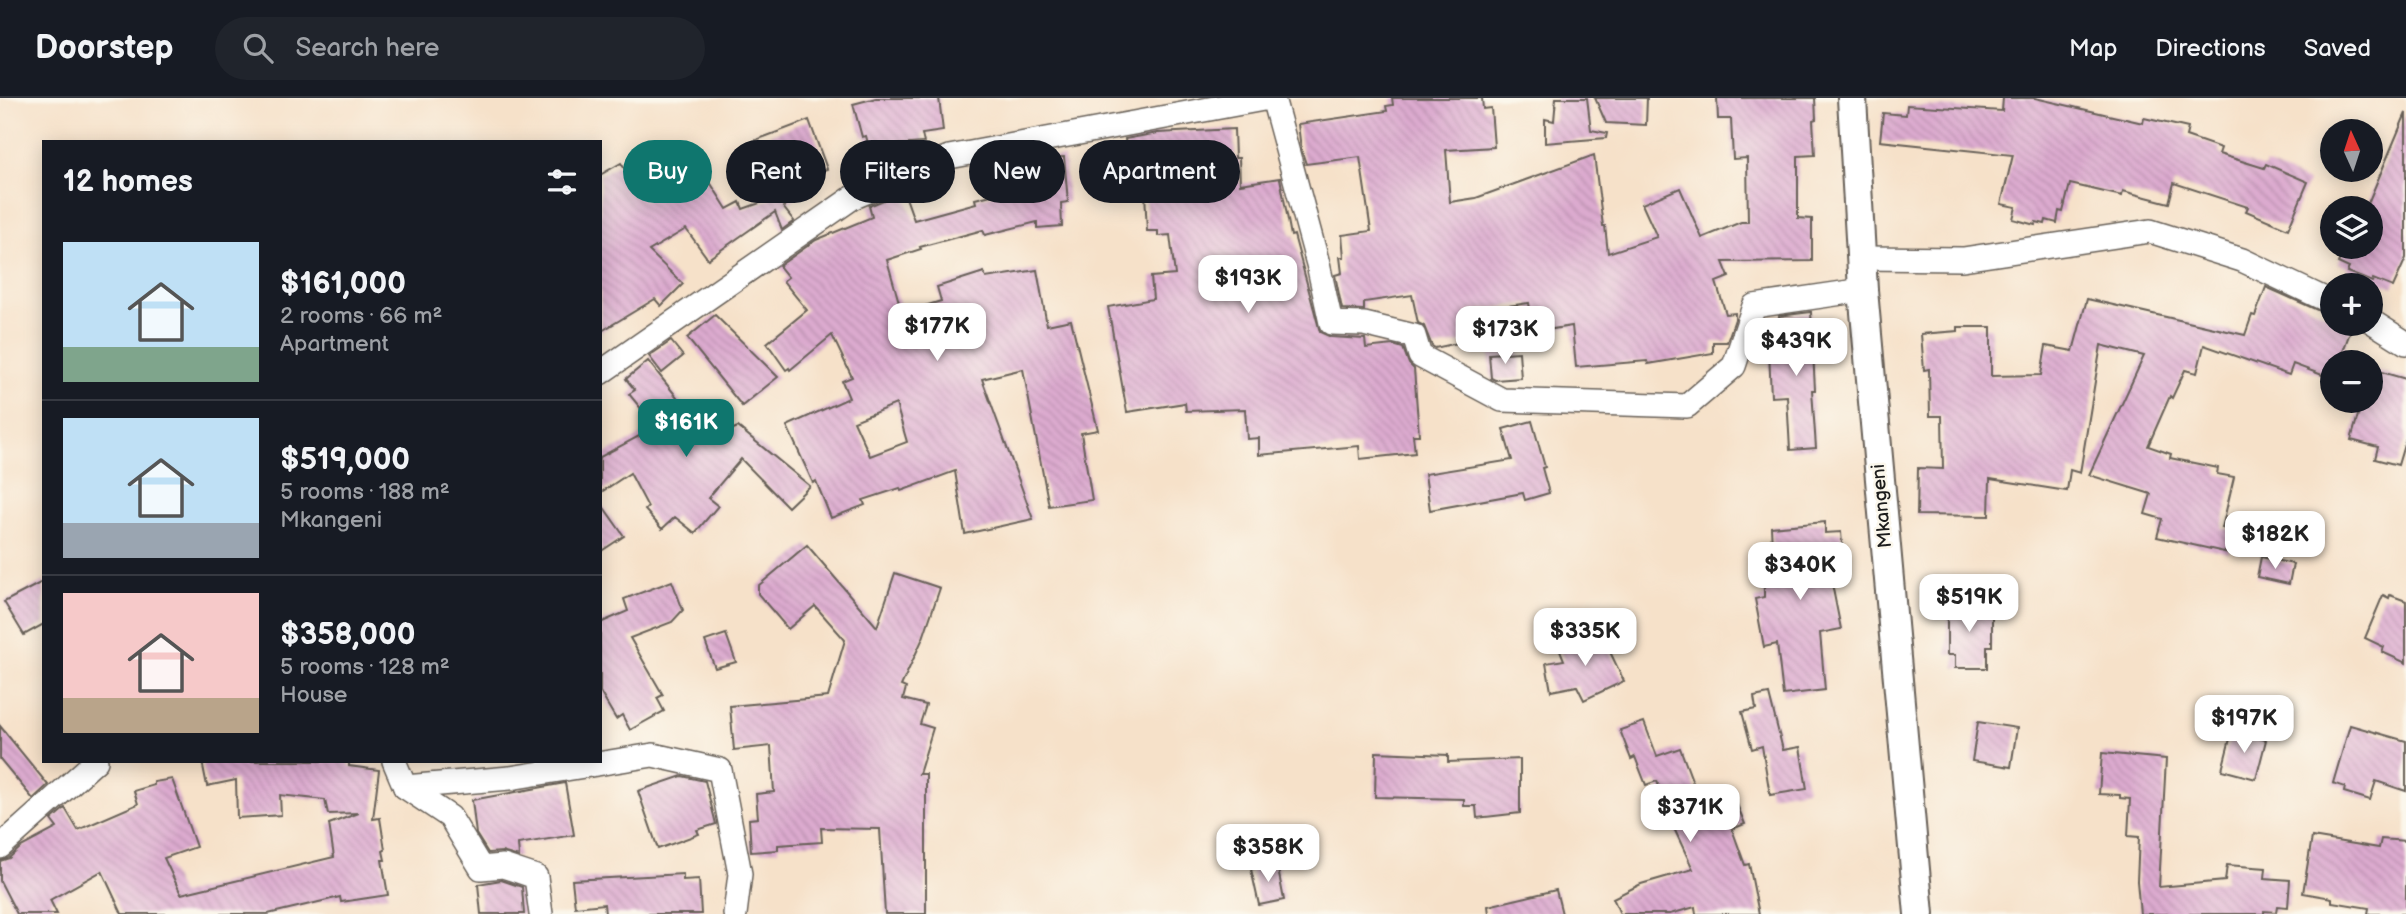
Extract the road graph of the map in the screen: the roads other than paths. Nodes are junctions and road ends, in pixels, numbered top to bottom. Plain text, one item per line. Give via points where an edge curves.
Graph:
1 (1271, 98) edge
2 (1852, 98) edge
3 (1862, 258) junction
4 (1863, 290) junction
5 (2320, 297) edge
6 (2383, 329) edge
7 (2406, 343) edge
8 (602, 372) edge
9 (94, 763) edge
10 (395, 763) edge
11 (405, 787) junction
12 (0, 847) edge
13 (541, 914) edge
14 (735, 914) edge
15 (1919, 914) edge

1 - 4 street via 1331,323 1364,324 1414,336 1420,356 1502,400 1687,406 1734,366 1754,306
1 - 8 street via 949,157 852,198
2 - 3 street, Mkangeni
3 - 4 street, Mkangeni
3 - 5 street via 1963,259 2150,232 2242,260
4 - 15 street, Mkangeni
6 - 7 street
9 - 12 street
10 - 11 street
11 - 13 street via 450,817 481,868 503,866 536,877
11 - 14 street via 510,778 653,755 720,770 740,874

